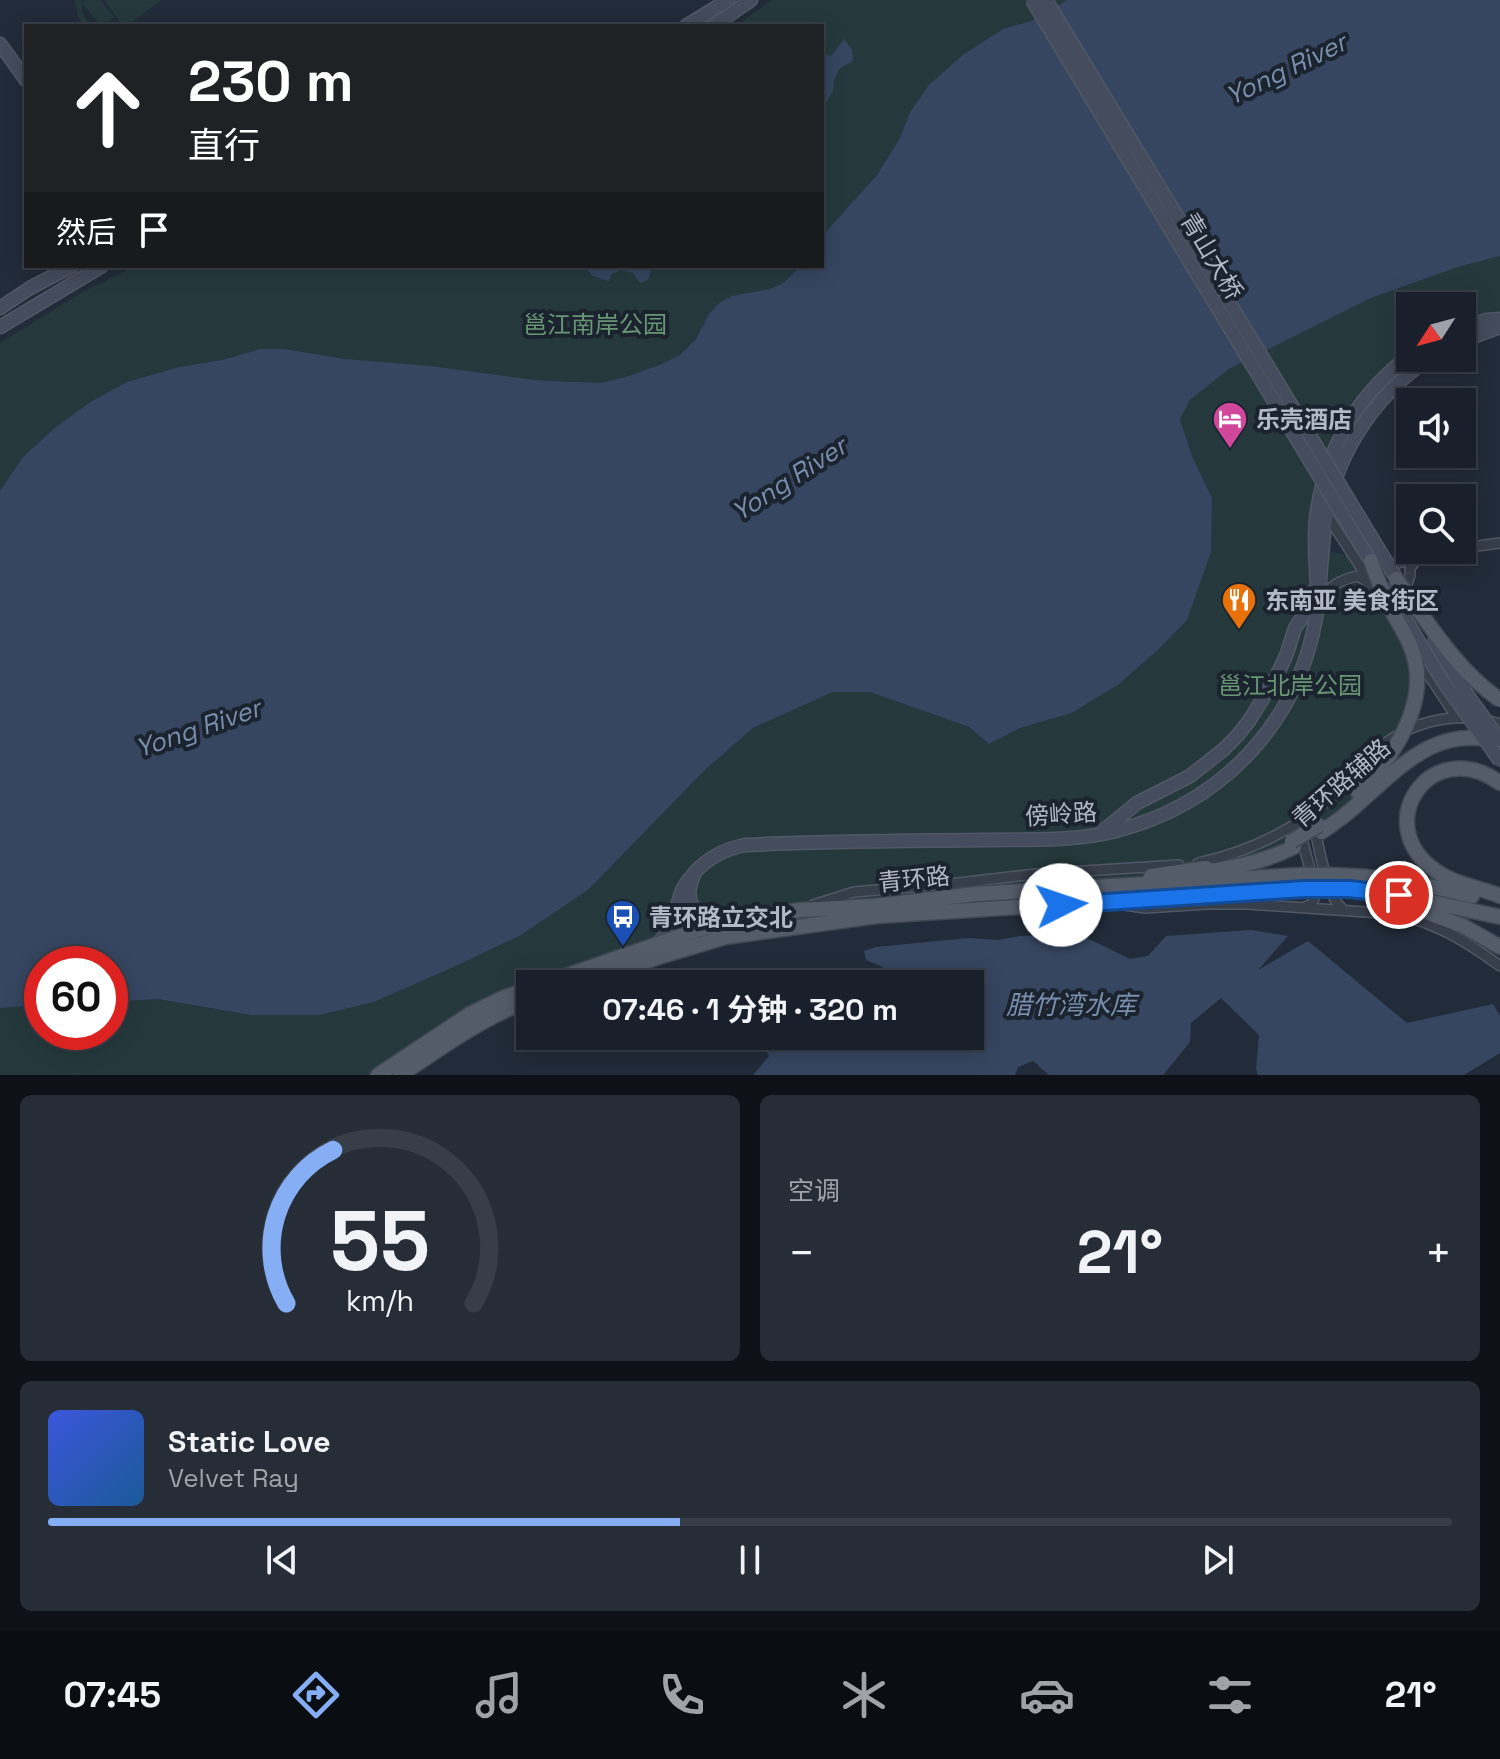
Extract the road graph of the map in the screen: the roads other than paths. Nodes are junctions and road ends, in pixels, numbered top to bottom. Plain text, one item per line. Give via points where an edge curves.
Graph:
1 (728, 0) edge
2 (751, 0) edge
3 (1032, 0) edge
4 (1046, 0) edge
5 (689, 24) edge
6 (716, 24) edge
7 (0, 44) edge
8 (24, 77) edge
9 (68, 268) edge
10 (99, 268) edge
11 (0, 308) edge
12 (1500, 319) edge
13 (1476, 323) edge
14 (0, 327) edge
15 (1500, 327) edge
16 (1476, 336) edge
17 (1396, 366) edge
18 (1412, 372) edge
19 (1338, 476) junction
20 (1327, 515) junction
21 (1360, 531) junction
22 (1500, 543) edge
23 (1476, 546) edge
24 (1317, 548) junction
25 (1412, 564) edge
26 (1413, 564) edge
27 (1365, 571) junction
28 (1398, 577) junction
29 (1318, 605) junction
30 (1500, 700) edge
31 (1457, 718) junction
32 (1496, 723) edge
33 (1500, 741) edge
34 (1500, 761) edge
35 (1500, 783) edge
36 (1317, 809) junction
37 (1320, 828) junction
38 (1093, 834) junction
39 (1291, 840) junction
40 (695, 872) junction
41 (1303, 882) junction
42 (1334, 882) junction
43 (1357, 890) junction
44 (1022, 892) junction
45 (1500, 896) edge
46 (1101, 902) junction
47 (1500, 902) edge
48 (1305, 907) junction
49 (800, 910) junction
50 (1344, 910) junction
51 (1500, 917) edge
52 (742, 919) junction
53 (652, 947) junction
54 (1500, 947) edge
55 (1500, 966) edge
56 (584, 970) edge
57 (620, 970) edge
58 (516, 993) edge
59 (516, 1006) edge
60 (378, 1075) edge
61 (400, 1075) edge

1 - 5 main road
2 - 6 main road
3 - 21 main road, 青山大桥, bridge
4 - 21 main road, 青山大桥, bridge
7 - 8 main road
9 - 11 main road
10 - 14 main road
12 - 13 main road
15 - 16 main road
17 - 24 main road, 傍岭路 via 1354,411 1333,452 1318,505
18 - 19 main road, 傍岭路 via 1367,419
19 - 20 main road, 傍岭路
19 - 28 street
20 - 27 street
20 - 29 main road, 傍岭路
21 - 27 main road
21 - 28 main road, bridge
22 - 23 street
24 - 29 main road, 傍岭路
24 - 38 main road via 1311,604 1249,721 1198,770
25 - 28 street via 1410,575
26 - 28 street
27 - 28 street
27 - 29 street via 1331,586
27 - 31 street via 1365,580
27 - 34 main road, bridge
27 - 37 main road, bridge via 1411,647 1416,696 1400,741 1362,789
28 - 30 main road, bridge via 1455,659
28 - 32 street
28 - 33 main road, bridge
29 - 38 main road, 傍岭路 via 1294,690 1246,758 1172,811
31 - 32 street, 青环路辅路
31 - 36 street, 青环路辅路 via 1427,722 1390,739
33 - 37 main road via 1469,737 1434,744
35 - 45 main road via 1468,769 1437,774 1415,792 1407,823 1413,847 1433,869
36 - 39 street, 青环路辅路
36 - 50 street via 1313,824 1331,892
37 - 39 main road
38 - 40 main road, 傍岭路 via 745,845 723,851
39 - 44 main road via 1264,859 1229,868 1061,883
39 - 48 street via 1295,830 1300,834 1316,892
39 - 49 street, 青环路辅路 via 1196,864 854,892
40 - 52 main road via 688,889 695,908 708,916
40 - 53 main road via 683,888 668,933
41 - 42 main road, bridge
41 - 44 main road, 青环路
41 - 46 main road, 青环路
42 - 43 main road
42 - 47 main road via 1380,877
43 - 51 main road
43 - 54 main road via 1424,910
44 - 49 main road, 青环路
46 - 48 street via 1145,908
46 - 57 main road, 青环路 via 877,916 735,935
48 - 50 street
49 - 52 main road, 青环路
50 - 55 street via 1395,914 1430,924
52 - 53 main road, 青环路
53 - 56 main road, 青环路
58 - 60 main road via 465,1016
59 - 61 main road via 476,1024

